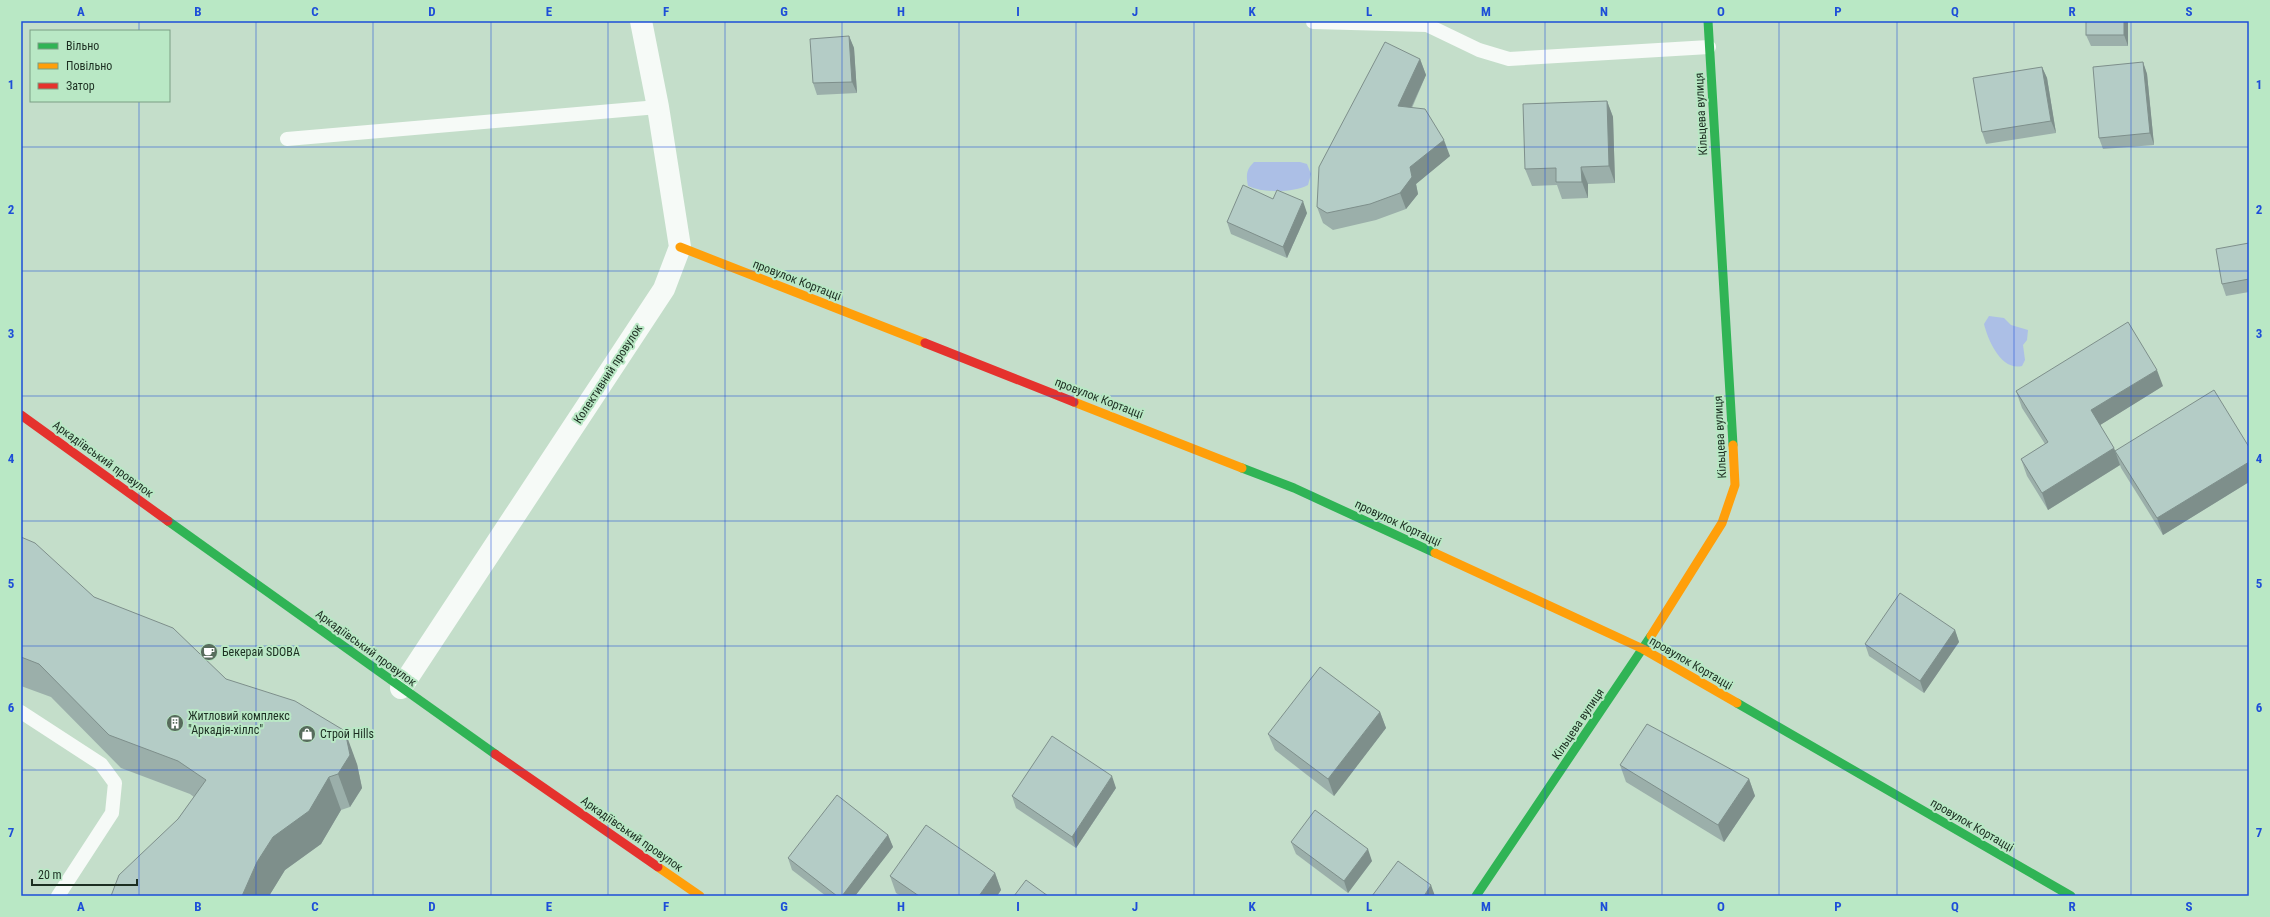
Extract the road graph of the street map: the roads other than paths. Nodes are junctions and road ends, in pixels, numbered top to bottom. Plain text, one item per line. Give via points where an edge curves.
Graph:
1 (641, 21) edge
2 (1708, 21) edge
3 (1313, 22) dead end
4 (1709, 47) junction
5 (658, 107) junction
6 (287, 139) dead end
7 (680, 247) junction
8 (23, 421) edge
9 (1643, 649) junction
10 (401, 688) junction
11 (21, 712) edge
12 (58, 896) edge
13 (700, 896) edge
14 (1476, 896) edge
15 (2071, 896) edge

1 - 5 street, Колективний провулок
2 - 4 street, Кільцева вулиця
3 - 4 lane via 1427,25 1479,50 1509,58
4 - 9 street, Кільцева вулиця via 1735,486 1722,523
5 - 6 lane
5 - 7 street, Колективний провулок
7 - 9 street, провулок Кортацці via 1294,488
7 - 10 street, Колективний провулок via 664,289
8 - 10 street, Аркадіївський провулок
9 - 14 street, Кільцева вулиця
9 - 15 street, провулок Кортацці
10 - 13 street, Аркадіївський провулок
11 - 12 lane via 101,764 115,782 112,813

